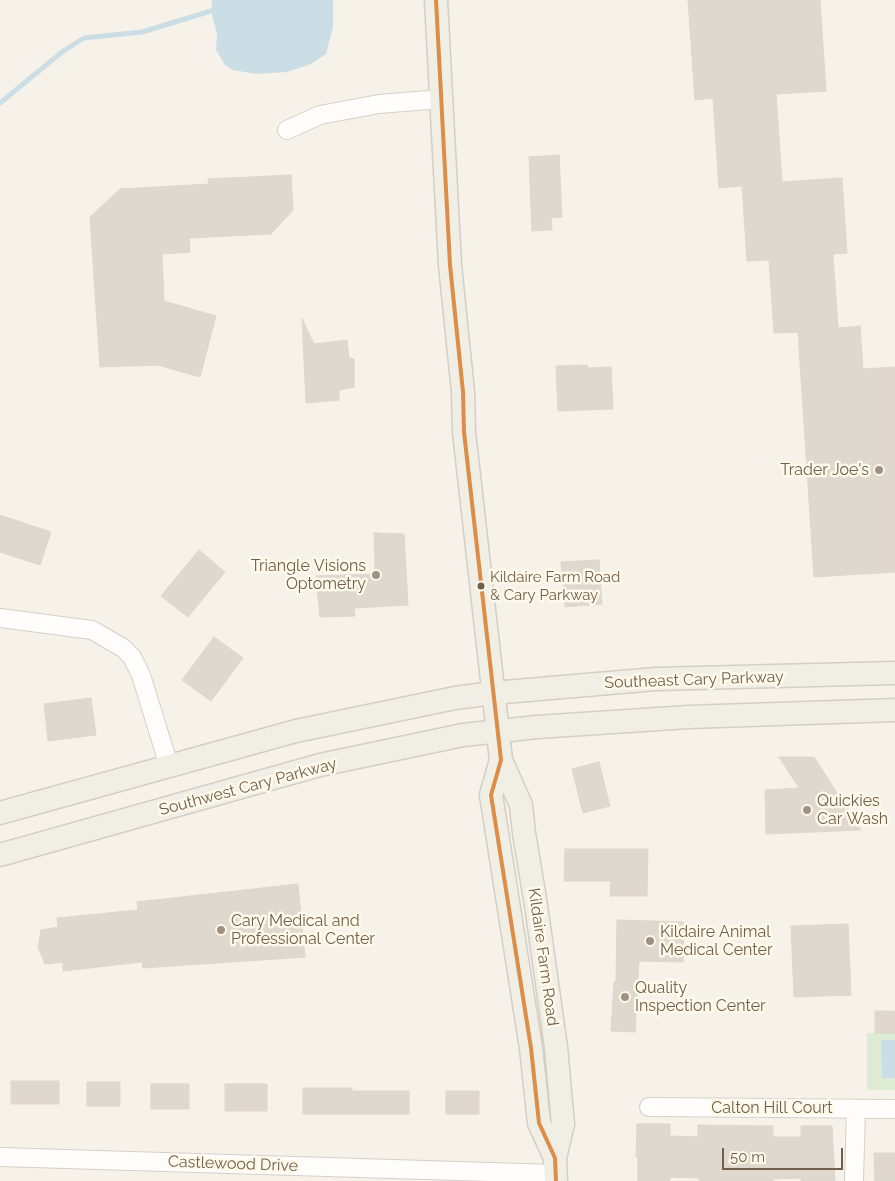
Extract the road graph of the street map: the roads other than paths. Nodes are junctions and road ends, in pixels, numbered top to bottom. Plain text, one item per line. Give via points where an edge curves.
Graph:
1 (436, 0) edge
2 (441, 99) junction
3 (287, 130) dead end
4 (0, 618) edge
5 (895, 673) edge
6 (493, 692) junction
7 (895, 710) edge
8 (498, 730) junction
9 (169, 766) junction
10 (0, 813) edge
11 (0, 855) edge
12 (649, 1108) dead end
13 (856, 1109) junction
14 (895, 1109) edge
15 (0, 1157) edge
16 (556, 1171) edge
17 (854, 1181) edge

1 - 2 main road, Kildaire Farm Road
2 - 3 street via 379,104 320,115
2 - 6 main road, Kildaire Farm Road via 464,432
4 - 9 street via 92,630 123,648 142,675
5 - 6 main road, Southeast Cary Parkway via 656,679
6 - 8 main road, Kildaire Farm Road
6 - 9 main road via 296,731
7 - 8 main road via 689,717
8 - 11 main road, Southwest Cary Parkway via 320,765
8 - 16 main road, Kildaire Farm Road via 502,760 521,805 556,1040 563,1124
9 - 10 main road
12 - 13 street, Calton Hill Court
13 - 14 street, Calton Hill Court
13 - 17 street
15 - 16 street, Castlewood Drive

